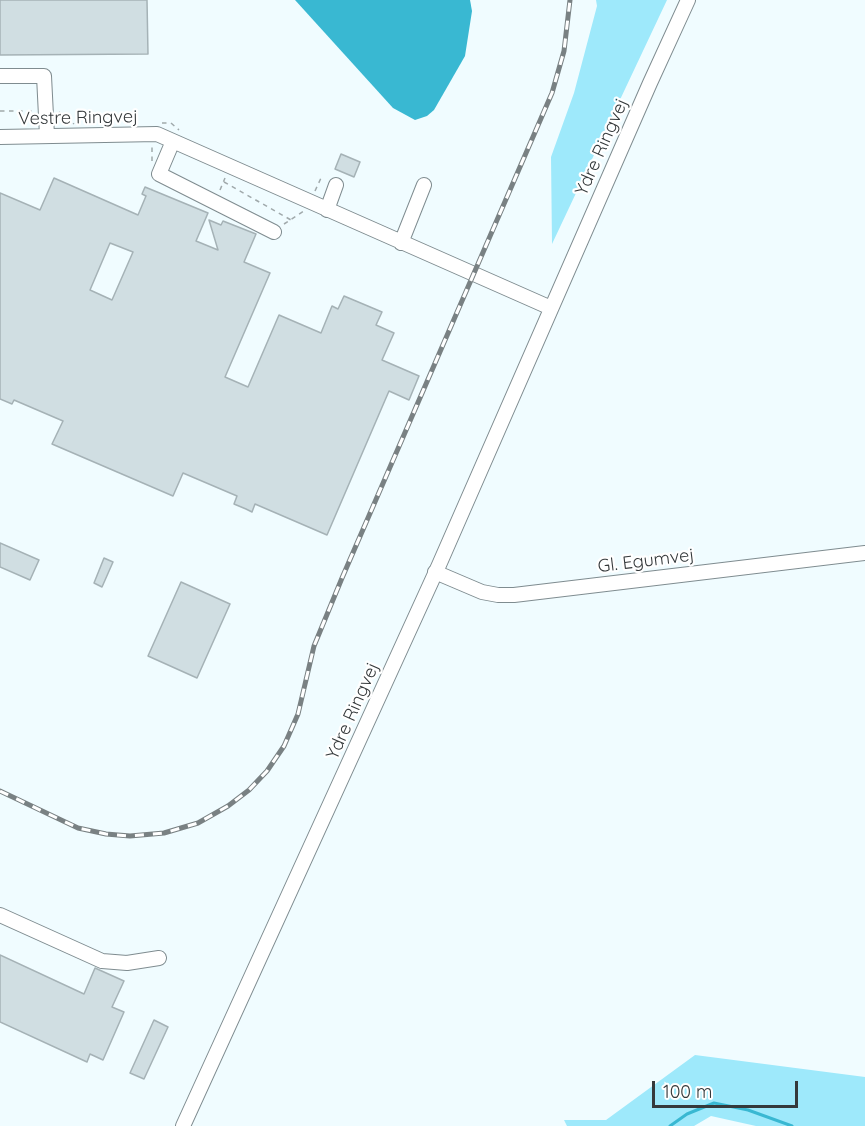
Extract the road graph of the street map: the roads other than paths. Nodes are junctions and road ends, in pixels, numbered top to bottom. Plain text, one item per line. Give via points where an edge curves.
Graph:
1 (688, 0) edge
2 (0, 76) edge
3 (47, 136) junction
4 (0, 137) edge
5 (172, 141) junction
6 (336, 185) dead end
7 (424, 185) dead end
8 (327, 210) junction
9 (274, 232) dead end
10 (401, 243) junction
11 (551, 308) junction
12 (865, 553) edge
13 (435, 572) junction
14 (0, 915) edge
15 (159, 958) dead end
16 (183, 1126) edge

1 - 11 street, Ydre Ringvej
2 - 3 street via 44,76
3 - 4 street, Vestre Ringvej
3 - 5 street, Vestre Ringvej via 154,134
5 - 8 street
5 - 9 street via 159,174
6 - 8 street
7 - 10 street
8 - 10 street
10 - 11 street
11 - 13 street, Ydre Ringvej
12 - 13 street, Gl. Egumvej via 498,596
13 - 16 street, Ydre Ringvej
14 - 15 street via 102,961 127,963

